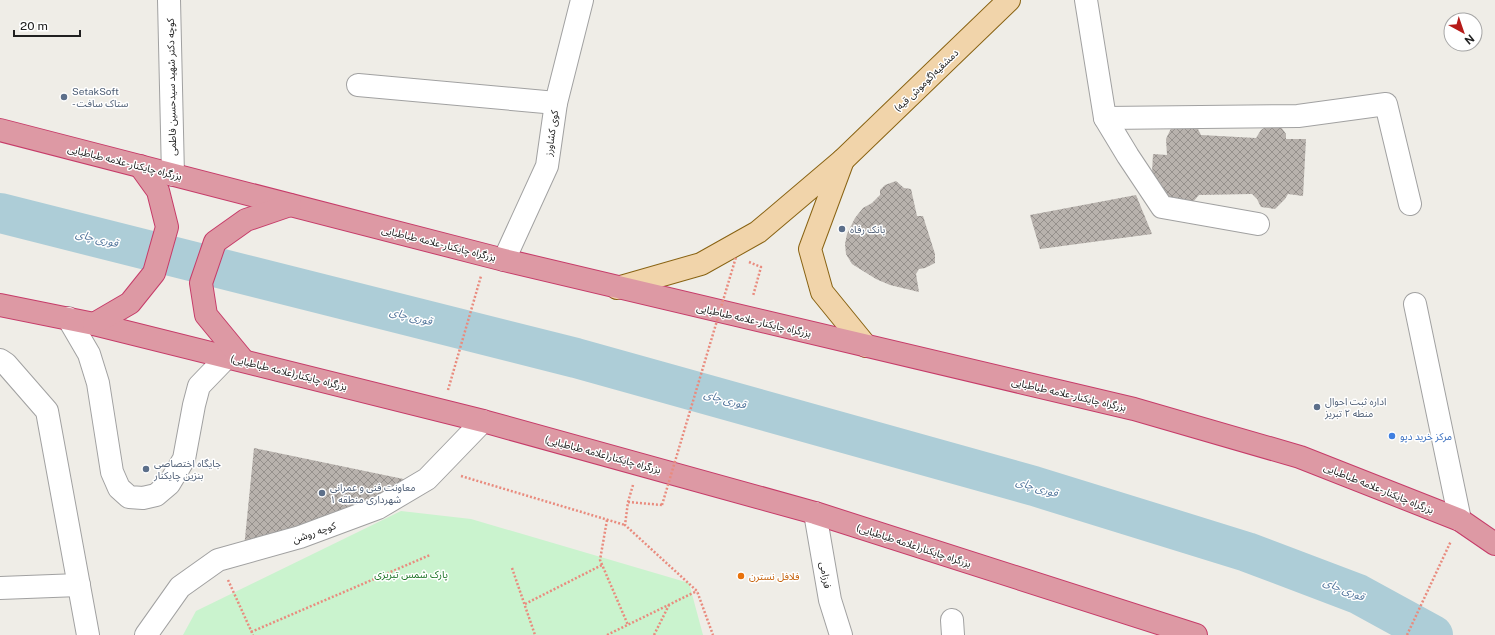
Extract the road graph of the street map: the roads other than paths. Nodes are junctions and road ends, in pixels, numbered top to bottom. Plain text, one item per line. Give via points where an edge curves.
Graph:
1 (169, 0) edge
2 (582, 0) edge
3 (1009, 0) edge
4 (1086, 0) edge
5 (358, 85) dead end
6 (556, 103) junction
7 (1105, 118) junction
8 (0, 130) edge
9 (843, 160) junction
10 (140, 166) junction
11 (173, 175) junction
12 (290, 204) junction
13 (1410, 204) dead end
14 (1258, 224) dead end
15 (504, 260) junction
16 (617, 288) junction
17 (1415, 304) dead end
18 (0, 305) edge
19 (68, 318) junction
20 (94, 324) junction
21 (866, 346) junction
22 (235, 358) junction
23 (0, 360) edge
24 (483, 421) junction
25 (815, 513) junction
26 (1460, 520) junction
27 (1495, 544) edge
28 (79, 585) junction
29 (0, 588) edge
30 (88, 635) edge
31 (146, 635) edge
32 (841, 635) edge
33 (1196, 635) edge

1 - 11 street, کوچه دکتر شهید سیدحسین فاطمی
2 - 6 street, کوی کشاورز
3 - 9 main road, دمشقیه(گوموش قیه)
4 - 7 street
5 - 6 street
6 - 15 street, کوی کشاورز via 547,166
7 - 13 street via 1298,116 1386,104
7 - 14 street via 1162,207
8 - 10 highway, بزرگراه چایکنار-علامه طباطبایی
9 - 16 main road, دمشقیه(گوموش قیه) via 758,232 701,264
9 - 21 main road via 810,249 822,292
10 - 11 highway, بزرگراه چایکنار-علامه طباطبایی
10 - 20 highway via 158,191 167,227 154,273 130,303
11 - 12 highway, بزرگراه چایکنار-علامه طباطبایی
12 - 15 highway, بزرگراه چایکنار-علامه طباطبایی
12 - 22 highway via 246,220 215,242 201,283 206,315
15 - 16 highway, بزرگراه چایکنار-علامه طباطبایی
16 - 21 highway, بزرگراه چایکنار-علامه طباطبایی
17 - 26 street
18 - 19 highway, بزرگراه چایکنار(علامه طباطبایی)
19 - 20 highway, بزرگراه چایکنار(علامه طباطبایی)
19 - 22 street via 89,354 98,383 112,472 119,488 129,496 143,498 156,495 169,484 184,459 199,386
20 - 22 highway, بزرگراه چایکنار(علامه طباطبایی)
21 - 26 highway, بزرگراه چایکنار-علامه طباطبایی via 1134,409 1300,456
22 - 24 highway, بزرگراه چایکنار(علامه طباطبایی)
23 - 28 street via 47,411
24 - 25 highway, بزرگراه چایکنار(علامه طباطبایی)
24 - 31 street, کوچه روشن via 428,479 378,508 300,537 218,560 180,587
25 - 32 street, فرزامی via 830,600
25 - 33 highway, بزرگراه چایکنار(علامه طباطبایی)
26 - 27 highway, بزرگراه چایکنار-علامه طباطبایی
28 - 29 street
28 - 30 street

